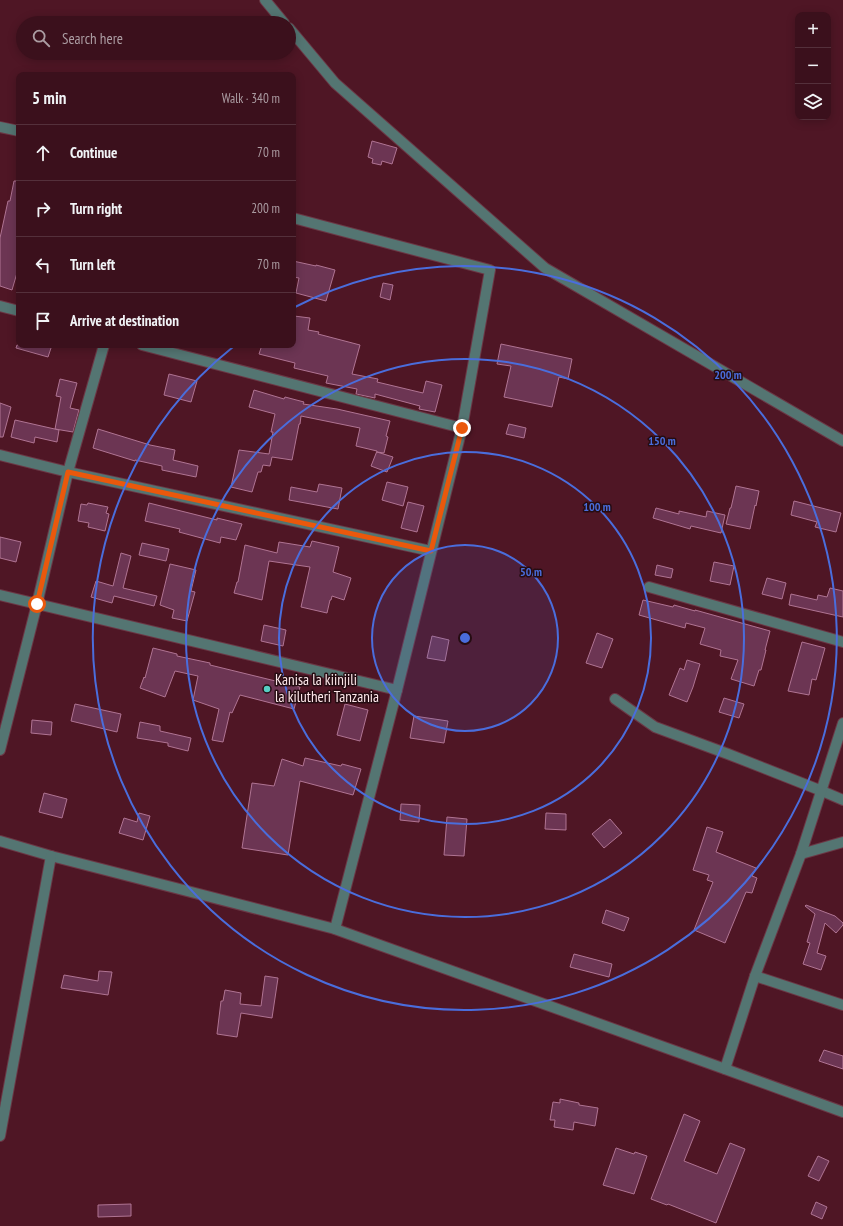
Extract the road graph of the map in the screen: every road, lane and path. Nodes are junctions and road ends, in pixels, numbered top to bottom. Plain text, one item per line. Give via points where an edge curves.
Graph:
1 (265, 0) edge
2 (278, 16) edge
3 (296, 36) edge
4 (0, 127) edge
5 (16, 130) edge
6 (296, 219) edge
7 (0, 306) edge
8 (16, 310) edge
9 (103, 348) edge
10 (154, 348) edge
11 (462, 428) junction
12 (843, 441) edge
13 (0, 455) edge
14 (68, 472) junction
15 (431, 551) junction
16 (649, 587) dead end
17 (0, 595) edge
18 (37, 604) junction
19 (843, 642) edge
20 (397, 690) junction
21 (615, 699) dead end
22 (843, 723) edge
23 (0, 750) edge
24 (822, 790) junction
25 (843, 800) edge
26 (0, 841) edge
27 (843, 842) edge
28 (801, 854) junction
29 (51, 856) junction
30 (335, 929) junction
31 (755, 976) junction
32 (843, 1005) edge
33 (725, 1068) junction
34 (843, 1112) edge
35 (0, 1136) edge

1 - 2 street
3 - 12 street via 335,83 545,268
4 - 5 street
6 - 11 street via 490,270
7 - 8 street
9 - 14 street
10 - 11 street
11 - 15 street
13 - 14 street
14 - 15 street
14 - 18 street
15 - 20 street
16 - 19 street
17 - 18 street
18 - 20 street
18 - 23 street
20 - 30 street
21 - 24 street via 655,727
22 - 24 street
24 - 25 street
24 - 28 street
26 - 29 street
27 - 28 street
28 - 31 street
29 - 30 street
29 - 35 street
30 - 33 street
31 - 32 street
31 - 33 street
33 - 34 street

